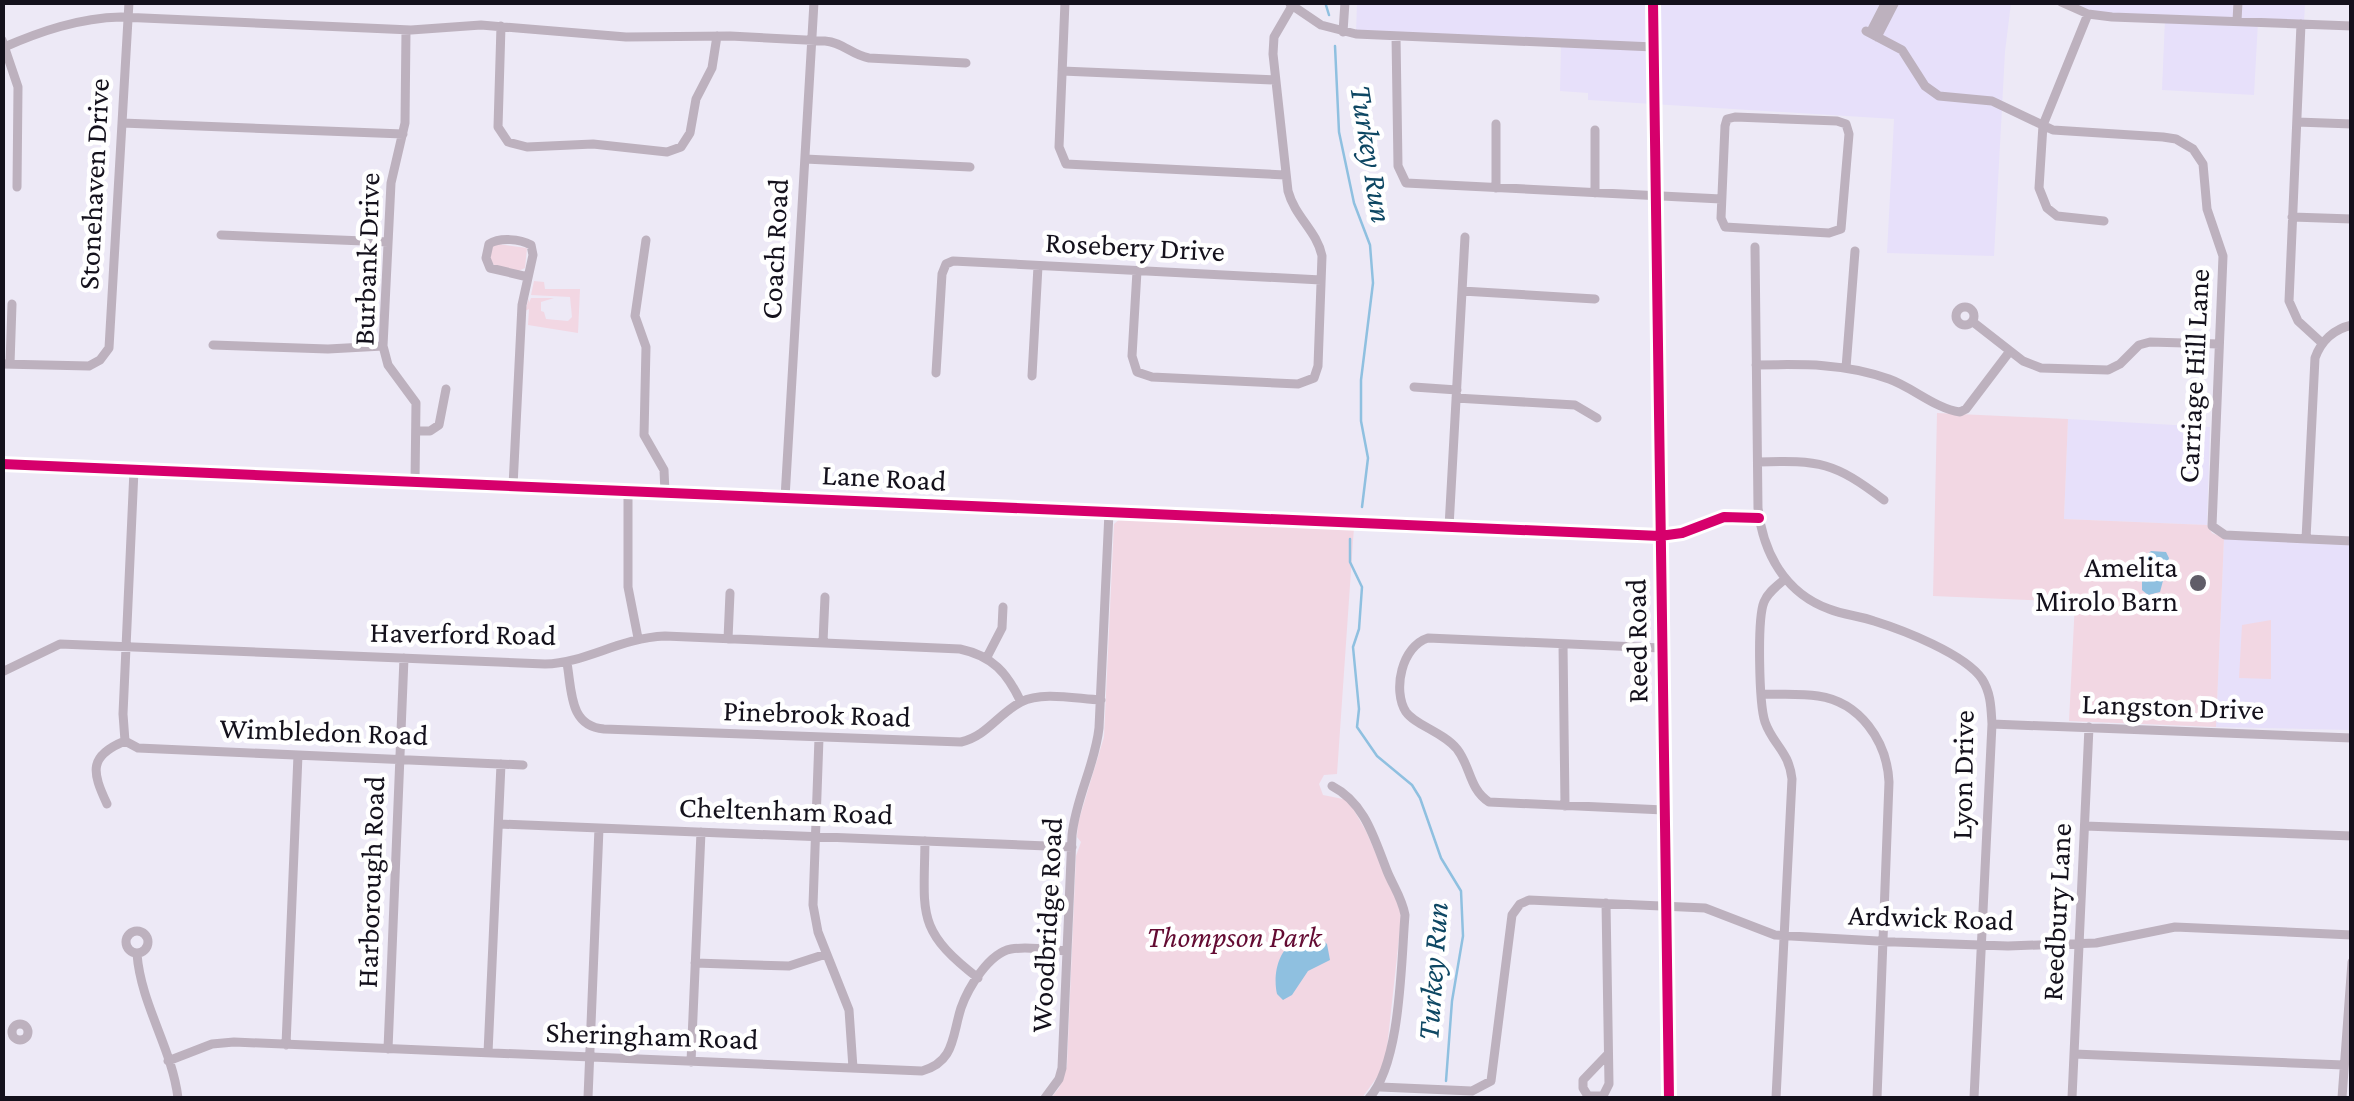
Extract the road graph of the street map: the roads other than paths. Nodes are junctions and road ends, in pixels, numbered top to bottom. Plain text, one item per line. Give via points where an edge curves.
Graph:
1 (129, 2) edge
2 (814, 2) edge
3 (1065, 2) edge
4 (1345, 2) edge
5 (1653, 2) edge
6 (1886, 2) edge
7 (1895, 2) edge
8 (2061, 2) edge
9 (2238, 2) edge
10 (1290, 4) edge
11 (2088, 14) junction
12 (128, 18) junction
13 (2237, 21) junction
14 (2301, 24) junction
15 (501, 26) junction
16 (2352, 26) edge
17 (406, 30) junction
18 (1343, 32) junction
19 (1871, 34) junction
20 (716, 36) junction
21 (1396, 36) junction
22 (812, 40) junction
23 (4, 45) edge
24 (1654, 47) junction
25 (966, 62) dead end
26 (1062, 71) junction
27 (1275, 80) junction
28 (2297, 122) junction
29 (122, 123) junction
30 (1496, 124) dead end
31 (2352, 124) edge
32 (2042, 125) junction
33 (1595, 130) dead end
34 (403, 134) junction
35 (805, 160) junction
36 (970, 166) dead end
37 (1286, 175) junction
38 (17, 187) dead end
39 (1496, 188) junction
40 (1595, 193) junction
41 (1656, 196) junction
42 (1721, 199) junction
43 (2292, 216) junction
44 (2352, 219) edge
45 (2104, 221) dead end
46 (221, 235) dead end
47 (1465, 237) dead end
48 (646, 240) dead end
49 (388, 242) junction
50 (1755, 247) dead end
51 (1855, 251) dead end
52 (1038, 266) junction
53 (1138, 271) junction
54 (528, 277) junction
55 (1321, 280) junction
56 (1462, 291) junction
57 (1595, 298) dead end
58 (12, 304) dead end
59 (1973, 322) dead end
60 (2352, 326) edge
61 (2322, 342) junction
62 (2219, 344) junction
63 (213, 345) dead end
64 (383, 346) junction
65 (2010, 351) junction
66 (6, 364) edge
67 (1756, 365) junction
68 (1846, 368) junction
69 (936, 373) dead end
70 (1032, 376) dead end
71 (1414, 387) dead end
72 (446, 388) dead end
73 (1456, 394) junction
74 (1597, 418) dead end
75 (418, 431) junction
76 (1758, 462) junction
77 (2, 464) edge
78 (134, 470) junction
79 (414, 482) junction
80 (513, 486) junction
81 (628, 491) junction
82 (665, 493) junction
83 (784, 498) junction
84 (1884, 500) dead end
85 (1110, 512) junction
86 (1759, 518) junction
87 (1450, 527) junction
88 (1660, 536) junction
89 (2306, 538) junction
90 (2352, 541) edge
91 (1786, 579) junction
92 (730, 594) dead end
93 (824, 596) dead end
94 (1003, 607) dead end
95 (638, 638) junction
96 (728, 639) junction
97 (823, 642) junction
98 (1563, 644) junction
99 (126, 646) junction
100 (1661, 648) junction
101 (987, 657) junction
102 (404, 658) junction
103 (567, 662) junction
104 (2, 672) edge
105 (1761, 694) junction
106 (1100, 700) junction
107 (1021, 702) junction
108 (1992, 724) junction
109 (2089, 728) junction
110 (819, 738) junction
111 (2352, 738) edge
112 (125, 741) junction
113 (298, 755) junction
114 (400, 759) junction
115 (501, 764) junction
116 (524, 765) dead end
117 (1332, 786) dead end
118 (107, 804) dead end
119 (1565, 806) junction
120 (1664, 810) junction
121 (499, 824) junction
122 (2085, 826) junction
123 (599, 828) junction
124 (701, 832) junction
125 (2352, 836) edge
126 (815, 837) junction
127 (926, 841) junction
128 (1072, 847) junction
129 (1606, 903) junction
130 (1666, 905) junction
131 (2352, 935) edge
132 (1784, 936) junction
133 (1883, 941) junction
134 (2080, 943) junction
135 (1980, 945) junction
136 (1068, 951) junction
137 (137, 954) dead end
138 (826, 954) junction
139 (2352, 962) edge
140 (695, 963) junction
141 (978, 978) junction
142 (286, 1044) junction
143 (388, 1050) junction
144 (488, 1053) junction
145 (2074, 1054) junction
146 (1607, 1055) junction
147 (590, 1058) junction
148 (168, 1061) junction
149 (691, 1062) junction
150 (2344, 1065) junction
151 (853, 1068) junction
152 (1380, 1086) junction
153 (178, 1098) edge
154 (588, 1098) edge
155 (1045, 1098) edge
156 (1370, 1098) edge
157 (1669, 1098) edge
158 (1776, 1098) edge
159 (1877, 1098) edge
160 (1974, 1098) edge
161 (2072, 1098) edge
162 (2342, 1098) edge

1 - 12 street, Stonehaven Drive
2 - 22 street, Coach Road
3 - 26 street
4 - 18 street
5 - 24 main road, Reed Road
6 - 19 street
7 - 19 street
8 - 11 street
9 - 13 street
10 - 18 street
10 - 27 street via 1274,37
11 - 13 street
11 - 32 street
12 - 17 street
12 - 23 street via 91,18
12 - 29 street, Stonehaven Drive
13 - 14 street
14 - 16 street
14 - 28 street
15 - 17 street
15 - 20 street
15 - 20 street via 497,123 508,142 528,147 680,147 712,68
17 - 34 street, Burbank Drive
18 - 21 street
19 - 32 street via 1905,53 1936,95 1992,101
20 - 22 street
21 - 24 street
21 - 39 street via 1401,179
22 - 25 street via 869,58
22 - 35 street, Coach Road
23 - 38 street via 20,106
24 - 41 main road, Reed Road
26 - 27 street
26 - 37 street via 1059,147 1072,166
27 - 37 street
28 - 31 street
28 - 43 street
29 - 34 street
29 - 66 street, Stonehaven Drive via 105,355 84,367
30 - 39 street
32 - 45 street via 2040,188 2046,208 2058,216
32 - 62 street, Carriage Hill Lane via 2187,145 2202,164 2223,256
33 - 40 street
34 - 49 street, Burbank Drive via 391,182
35 - 36 street
35 - 83 street, Coach Road
37 - 55 street via 1296,212 1320,245
39 - 40 street
40 - 41 street
41 - 42 street
41 - 88 main road, Reed Road
42 - 42 street via 1725,227 1841,229 1848,134 1842,122 1725,122
43 - 44 street
43 - 61 street via 2290,308
46 - 49 street
47 - 56 street
48 - 82 street via 635,316 646,347 644,435 664,470
49 - 64 street, Burbank Drive
50 - 67 street
51 - 68 street
52 - 53 street, Rosebery Drive
52 - 69 street, Rosebery Drive via 946,264
52 - 70 street
53 - 55 street, Rosebery Drive
53 - 55 street via 1132,356 1137,372 1152,377 1298,384 1314,378
54 - 54 street via 531,246 489,244 490,268
54 - 80 street
56 - 57 street
56 - 73 street
58 - 66 street
59 - 65 street
60 - 61 street
61 - 89 street via 2315,358
62 - 65 street via 2143,343 2117,367 2101,370 2032,366
62 - 89 street, Carriage Hill Lane via 2211,519 2216,531
63 - 64 street
64 - 75 street, Burbank Drive via 416,403
65 - 68 street via 1966,409 1953,412 1891,380
67 - 68 street
67 - 76 street
71 - 73 street
72 - 75 street via 440,425
73 - 74 street via 1575,405
73 - 87 street
75 - 79 street, Burbank Drive
76 - 84 street via 1830,465
76 - 86 street
77 - 78 street, Lane Road
78 - 79 street, Lane Road
78 - 99 street
79 - 80 street, Lane Road
80 - 81 street, Lane Road
81 - 82 street, Lane Road
81 - 95 street via 628,586
82 - 83 street, Lane Road
83 - 85 street, Lane Road
85 - 87 street, Lane Road
85 - 106 street, Woodbridge Road
86 - 88 street, Lane Road via 1724,517
86 - 91 street via 1766,550
87 - 88 street, Lane Road
88 - 100 main road, Reed Road
89 - 90 street
91 - 105 street via 1762,608
91 - 108 street, Lyon Drive via 1816,604 1878,622 1960,659 1988,692
92 - 96 street
93 - 97 street
94 - 101 street via 1002,628
95 - 96 street, Haverford Road
95 - 103 street, Haverford Road
96 - 97 street, Haverford Road
97 - 101 street, Haverford Road via 960,649
98 - 100 street
98 - 119 street
98 - 119 street via 1422,640 1404,658 1401,694 1407,714 1453,744 1484,798
99 - 102 street, Haverford Road
99 - 104 street, Haverford Road via 51,646
99 - 112 street
100 - 120 main road, Reed Road
101 - 107 street
102 - 103 street, Haverford Road
102 - 114 street, Harborough Road
103 - 110 street, Pinebrook Road via 577,714 593,728
105 - 132 street via 1764,719 1791,766
105 - 133 street via 1825,697 1877,735 1889,782
106 - 107 street
106 - 128 street, Woodbridge Road via 1096,752 1076,806
107 - 110 street, Pinebrook Road via 961,742
108 - 109 street, Langston Drive
108 - 135 street, Lyon Drive
109 - 111 street, Langston Drive
109 - 122 street, Reedbury Lane
110 - 126 street
112 - 113 street, Wimbledon Road via 138,748
112 - 118 street via 97,761
113 - 114 street, Wimbledon Road
113 - 142 street
114 - 115 street, Wimbledon Road
114 - 143 street, Harborough Road
115 - 116 street, Wimbledon Road
115 - 121 street
117 - 152 street via 1347,794 1369,825 1405,915 1392,1046
119 - 120 street
120 - 130 main road, Reed Road
121 - 123 street, Cheltenham Road
121 - 144 street
122 - 125 street
122 - 134 street, Reedbury Lane
123 - 124 street, Cheltenham Road
123 - 147 street
124 - 126 street, Cheltenham Road
124 - 140 street
126 - 127 street, Cheltenham Road
126 - 138 street via 813,905
127 - 128 street, Cheltenham Road
127 - 141 street via 928,924 948,954
128 - 136 street, Woodbridge Road
129 - 130 street, Ardwick Road
129 - 146 street
129 - 152 street, Ardwick Road via 1535,900 1515,908 1491,1081 1472,1092
130 - 132 street, Ardwick Road via 1706,908
130 - 157 main road, Reed Road
131 - 134 street, Ardwick Road via 2163,928
132 - 133 street, Ardwick Road
132 - 158 street
133 - 135 street, Ardwick Road
133 - 159 street
134 - 135 street, Ardwick Road
134 - 145 street, Reedbury Lane
135 - 160 street, Lyon Drive
136 - 141 street, Sheringham Road via 1002,952
136 - 155 street, Woodbridge Road via 1062,1068
137 - 148 street via 141,986
138 - 140 street via 781,966
138 - 151 street via 849,1010
139 - 150 street
140 - 149 street
141 - 151 street, Sheringham Road via 960,1012 953,1046 936,1066
142 - 143 street, Sheringham Road
142 - 148 street, Sheringham Road via 224,1042
143 - 144 street, Sheringham Road
144 - 147 street, Sheringham Road
145 - 150 street
145 - 161 street, Reedbury Lane
146 - 146 street via 1583,1080 1588,1096 1606,1094
147 - 149 street, Sheringham Road
147 - 154 street
148 - 153 street
149 - 151 street, Sheringham Road
150 - 162 street
152 - 156 street

